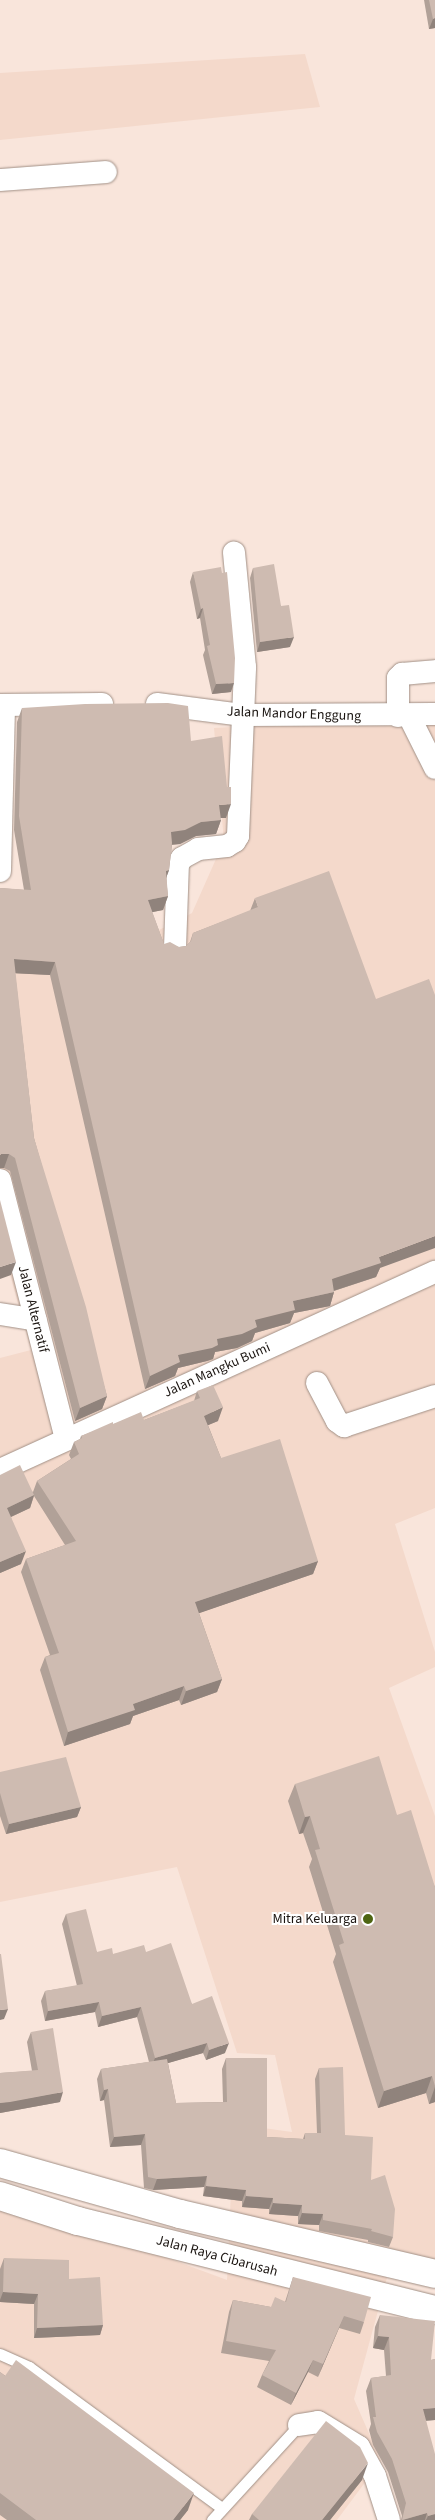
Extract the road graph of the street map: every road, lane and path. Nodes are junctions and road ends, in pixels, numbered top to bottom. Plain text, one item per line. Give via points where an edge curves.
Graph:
1 (106, 172) dead end
2 (0, 180) edge
3 (234, 553) dead end
4 (435, 671) edge
5 (2, 705) edge
6 (435, 714) edge
7 (243, 715) junction
8 (403, 716) junction
9 (435, 768) edge
10 (0, 871) edge
11 (175, 948) edge
12 (0, 1180) edge
13 (435, 1272) edge
14 (0, 1314) edge
15 (36, 1320) junction
16 (317, 1383) dead end
17 (435, 1396) edge
18 (66, 1438) junction
19 (0, 1470) edge
20 (0, 2163) edge
21 (0, 2196) edge
22 (180, 2214) junction
23 (172, 2243) junction
24 (435, 2274) edge
25 (435, 2310) edge
26 (0, 2354) edge
27 (299, 2424) joint
28 (222, 2508) junction
29 (212, 2520) edge
30 (389, 2520) edge

1 - 2 street
3 - 7 street via 245,667
4 - 8 street via 402,674 398,678
5 - 7 street, Jalan Mandor Enggung via 164,704
5 - 10 street
6 - 8 street, Jalan Mandor Enggung
7 - 8 street, Jalan Mandor Enggung
7 - 11 street via 238,836 235,842 226,846 198,849 178,864
8 - 9 street
12 - 15 street, Jalan Alternatif
13 - 18 street, Jalan Mangku Bumi
14 - 15 street
15 - 18 street, Jalan Alternatif
16 - 17 street via 336,1421 344,1426
18 - 19 street, Jalan Mangku Bumi
20 - 22 main road
21 - 23 main road, Jalan Raya Cibarusah via 78,2221
22 - 23 main road
22 - 24 main road
23 - 25 main road, Jalan Raya Cibarusah
26 - 28 lane via 29,2367
27 - 28 lane
27 - 30 street via 318,2422 358,2448 375,2476
28 - 29 lane

